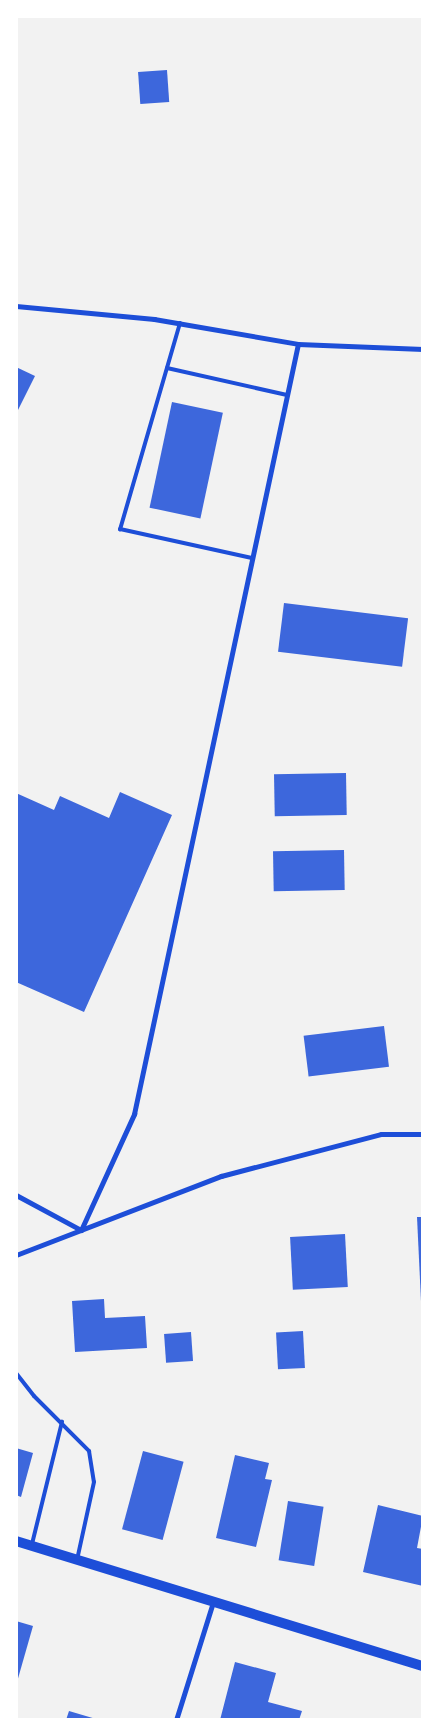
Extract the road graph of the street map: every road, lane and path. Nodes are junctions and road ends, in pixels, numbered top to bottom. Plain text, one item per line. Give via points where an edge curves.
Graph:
1 (16, 306) edge
2 (180, 324) junction
3 (298, 344) junction
4 (423, 348) edge
5 (167, 368) junction
6 (287, 395) junction
7 (252, 558) junction
8 (423, 1134) edge
9 (16, 1195) edge
10 (81, 1230) junction
11 (16, 1255) edge
12 (16, 1373) edge
13 (62, 1422) junction
14 (16, 1542) edge
15 (31, 1546) junction
16 (77, 1560) junction
17 (213, 1602) junction
18 (423, 1666) edge
19 (176, 1720) edge

1 - 2 street
2 - 3 street
2 - 5 lane
3 - 4 street
3 - 6 street
5 - 6 lane
5 - 7 lane via 120,528
6 - 7 street
7 - 10 street via 134,1114
8 - 10 street via 381,1134 221,1176
9 - 10 street
10 - 11 street
12 - 13 lane via 34,1396
13 - 15 lane
13 - 16 lane via 89,1451 94,1482
14 - 15 main road
15 - 16 main road
16 - 17 main road
17 - 18 main road
17 - 19 street

